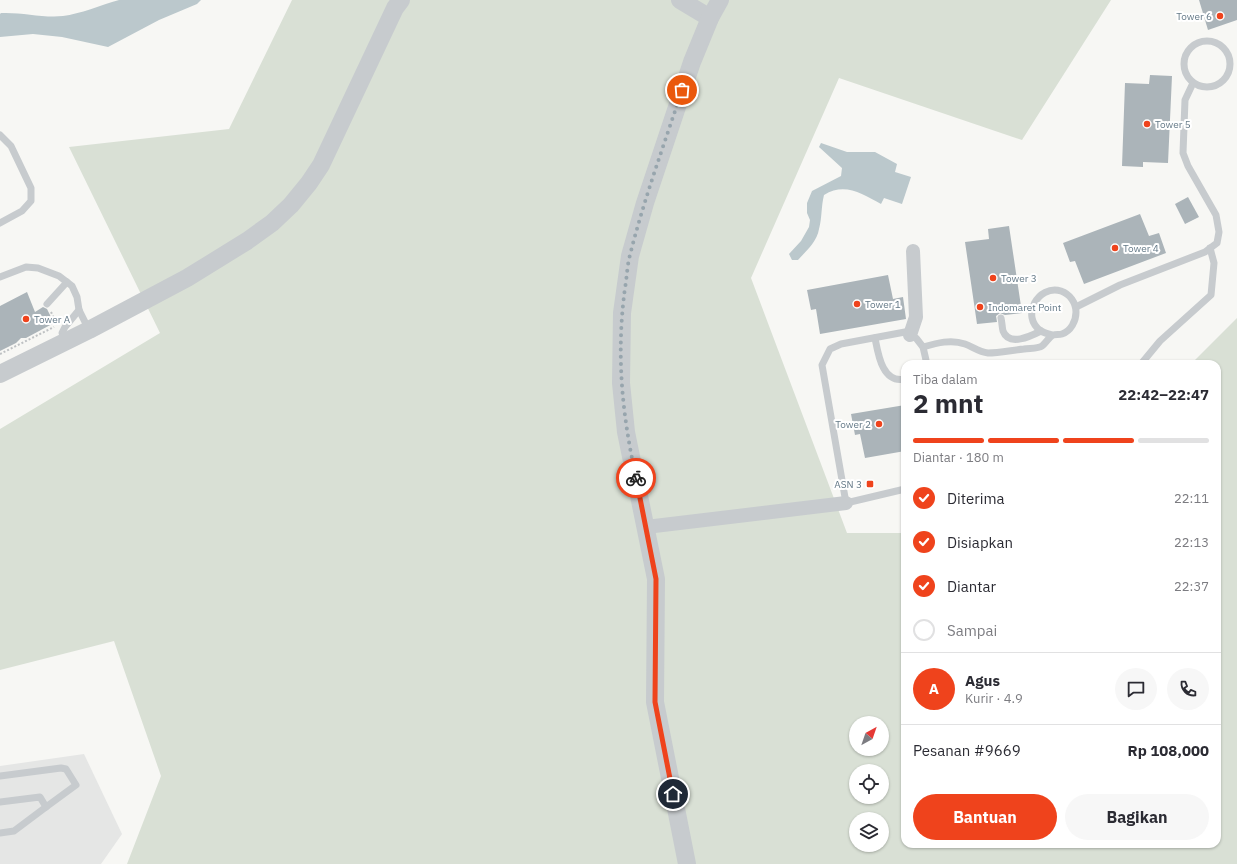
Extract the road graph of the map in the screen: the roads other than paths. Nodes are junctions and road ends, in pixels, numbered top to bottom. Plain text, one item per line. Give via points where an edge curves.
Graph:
1 (401, 0) edge
2 (680, 0) edge
3 (720, 0) edge
4 (710, 18) junction
5 (1193, 83) junction
6 (0, 135) edge
7 (0, 223) edge
8 (1210, 248) junction
9 (913, 251) dead end
10 (0, 277) edge
11 (67, 282) junction
12 (47, 304) road end
13 (1076, 307) junction
14 (79, 310) junction
15 (1002, 318) dead end
16 (89, 330) junction
17 (1041, 331) junction
18 (910, 335) junction
19 (1052, 335) junction
20 (875, 338) junction
21 (66, 341) junction
22 (923, 347) junction
23 (926, 360) edge
24 (1145, 360) edge
25 (0, 374) edge
26 (901, 380) edge
27 (901, 490) edge
28 (846, 503) junction
29 (646, 527) junction
30 (0, 776) edge
31 (0, 802) edge
32 (46, 807) junction
33 (0, 833) edge
34 (687, 864) edge

1 - 16 street via 321,165 291,205 247,241 187,278
2 - 4 street
3 - 4 street
4 - 29 street via 692,62 645,203 630,256 622,313 621,383 626,432
5 - 5 lane via 1185,74 1183,62 1187,50 1197,42 1209,40 1220,44 1228,54 1230,66 1226,77 1217,85 1205,88
5 - 8 lane via 1185,100 1183,153 1216,215 1219,232 1217,243
6 - 7 lane via 11,146 31,188 30,201 22,211
8 - 13 lane via 1120,285
8 - 24 lane via 1214,262 1211,295 1160,341
9 - 18 street via 916,317
10 - 11 lane via 26,267 38,268
11 - 12 lane
11 - 14 lane via 77,297
13 - 17 lane via 1071,297 1062,291 1051,290 1041,294 1034,302 1031,312 1034,323
13 - 19 lane via 1076,317 1071,327 1063,334
14 - 16 lane
14 - 21 lane via 64,327 62,333
15 - 17 lane via 1003,331 1007,337 1017,340
16 - 21 street
17 - 19 lane
18 - 20 lane via 905,332
18 - 22 lane
19 - 22 lane via 1042,347 988,353 954,342 940,342
20 - 26 lane via 884,370
20 - 28 lane via 841,344 830,349 822,365
21 - 25 street
22 - 23 lane
27 - 28 lane
28 - 29 street
29 - 34 street via 656,579 655,702
30 - 32 lane via 66,769 76,785
31 - 32 lane via 40,797
32 - 33 lane via 14,831

